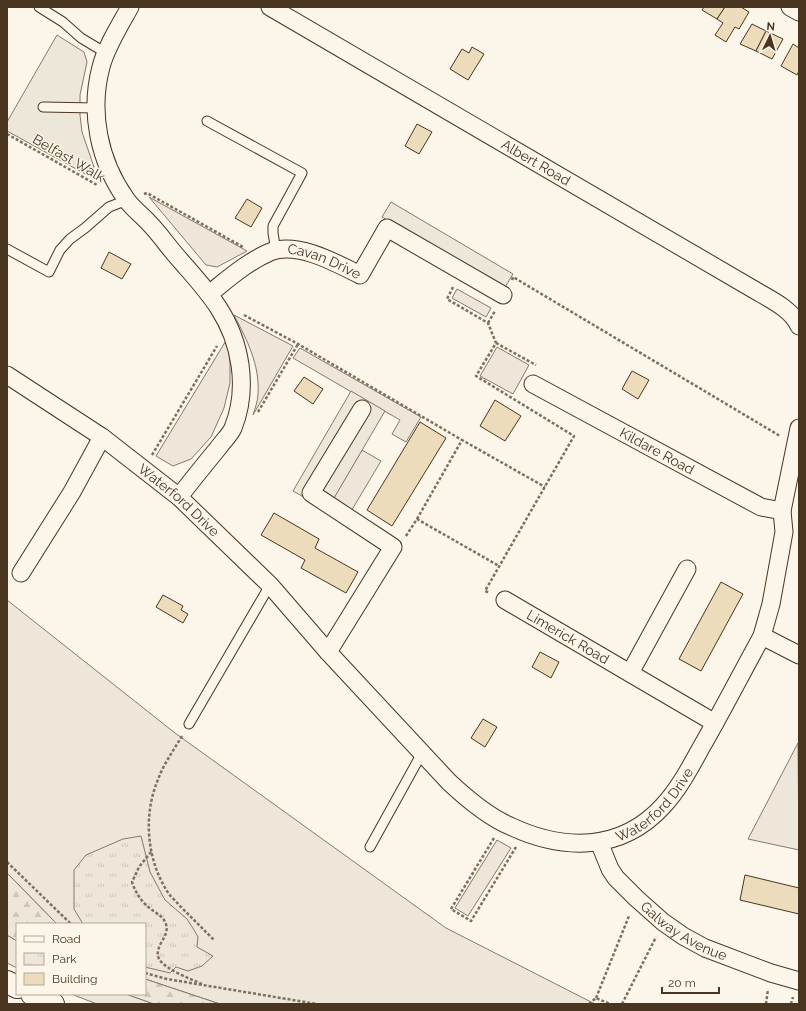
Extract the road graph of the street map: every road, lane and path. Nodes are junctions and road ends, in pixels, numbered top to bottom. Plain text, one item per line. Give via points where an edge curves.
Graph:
1 (39, 7) edge
2 (130, 7) edge
3 (270, 7) edge
4 (790, 7) edge
5 (799, 12) edge
6 (106, 53) junction
7 (42, 107) dead end
8 (96, 108) junction
9 (207, 121) dead end
10 (7, 134) edge
11 (124, 196) junction
12 (7, 249) edge
13 (268, 254) junction
14 (462, 271) junction
15 (503, 295) junction
16 (214, 300) junction
17 (488, 324) junction
18 (799, 324) edge
19 (229, 327) junction
20 (298, 344) junction
21 (7, 375) edge
22 (533, 384) dead end
23 (362, 409) dead end
24 (255, 416) dead end
25 (799, 428) edge
26 (102, 437) junction
27 (462, 440) junction
28 (796, 445) junction
29 (143, 469) junction
30 (545, 488) junction
31 (179, 497) junction
32 (782, 510) junction
33 (416, 519) junction
34 (393, 547) junction
35 (499, 566) junction
36 (687, 569) dead end
37 (21, 572) dead end
38 (270, 585) junction
39 (505, 600) joint
40 (762, 636) junction
41 (328, 652) junction
42 (799, 655) edge
43 (630, 673) junction
44 (715, 723) junction
45 (189, 724) joint
46 (422, 753) junction
47 (504, 822) junction
48 (525, 832) junction
49 (599, 842) junction
50 (370, 847) dead end
51 (151, 851) junction
52 (7, 862) edge
53 (636, 898) junction
54 (663, 922) junction
55 (70, 923) edge
56 (214, 940) dead end
57 (146, 973) edge
58 (799, 981) edge
59 (7, 982) edge
60 (202, 984) junction
61 (16, 986) edge
62 (34, 995) edge
63 (596, 998) junction
64 (53, 1004) edge
65 (317, 1004) edge
66 (589, 1004) edge
67 (610, 1004) edge
68 (622, 1004) edge

1 - 6 lane via 63,22 80,38
2 - 6 street
3 - 18 street, Albert Road via 777,303
4 - 5 street
6 - 8 street via 98,78
7 - 8 lane
8 - 11 street via 101,147 107,165
9 - 13 lane via 302,172 273,226 274,242
10 - 11 path, Belfast Walk via 111,194
11 - 12 lane via 70,239 60,250 49,272
11 - 13 path via 147,193
11 - 16 street
13 - 14 street, Cavan Drive via 288,249 326,257 360,275 387,228
13 - 16 street via 249,264
14 - 15 street, Cavan Drive
14 - 17 path via 447,299
15 - 17 path
15 - 28 path via 513,277
16 - 19 street
16 - 20 path
17 - 30 path via 496,343 476,376 574,436
19 - 29 path
19 - 31 street via 242,377 236,419 233,429
20 - 24 path
20 - 27 path
21 - 26 street, Waterford Drive
22 - 32 street, Kildare Road via 761,507
23 - 34 street via 311,493
25 - 28 street, Waterford Drive
26 - 29 street, Waterford Drive
26 - 37 street via 72,492
27 - 30 path
27 - 33 path
28 - 32 street, Waterford Drive
29 - 31 street, Waterford Drive
30 - 35 path
31 - 38 street, Waterford Drive
32 - 40 street, Waterford Drive via 784,532 771,604
33 - 34 path via 396,550
33 - 35 path
34 - 41 street
35 - 39 path via 485,591
36 - 43 street
38 - 41 street, Waterford Drive
38 - 45 lane
39 - 43 street, Limerick Road
40 - 42 street
40 - 44 street, Waterford Drive
41 - 46 street, Waterford Drive
43 - 44 street, Limerick Road
44 - 49 street, Waterford Drive via 690,767 663,806 646,822 630,832
45 - 51 path via 162,768 152,795
46 - 47 street, Waterford Drive via 461,794
46 - 50 lane
47 - 48 street, Waterford Drive
47 - 48 path via 451,909 471,921
48 - 49 street, Waterford Drive via 561,842
49 - 53 street, Galway Avenue via 610,869
51 - 56 path via 169,894
51 - 60 path via 132,882 135,892 167,925 158,952 160,959 170,968
52 - 55 path
53 - 54 street, Galway Avenue
53 - 63 path
54 - 58 street, Galway Avenue via 705,948
54 - 68 path
57 - 60 path
59 - 61 highway
60 - 65 path
62 - 64 highway
63 - 66 path
63 - 67 path

